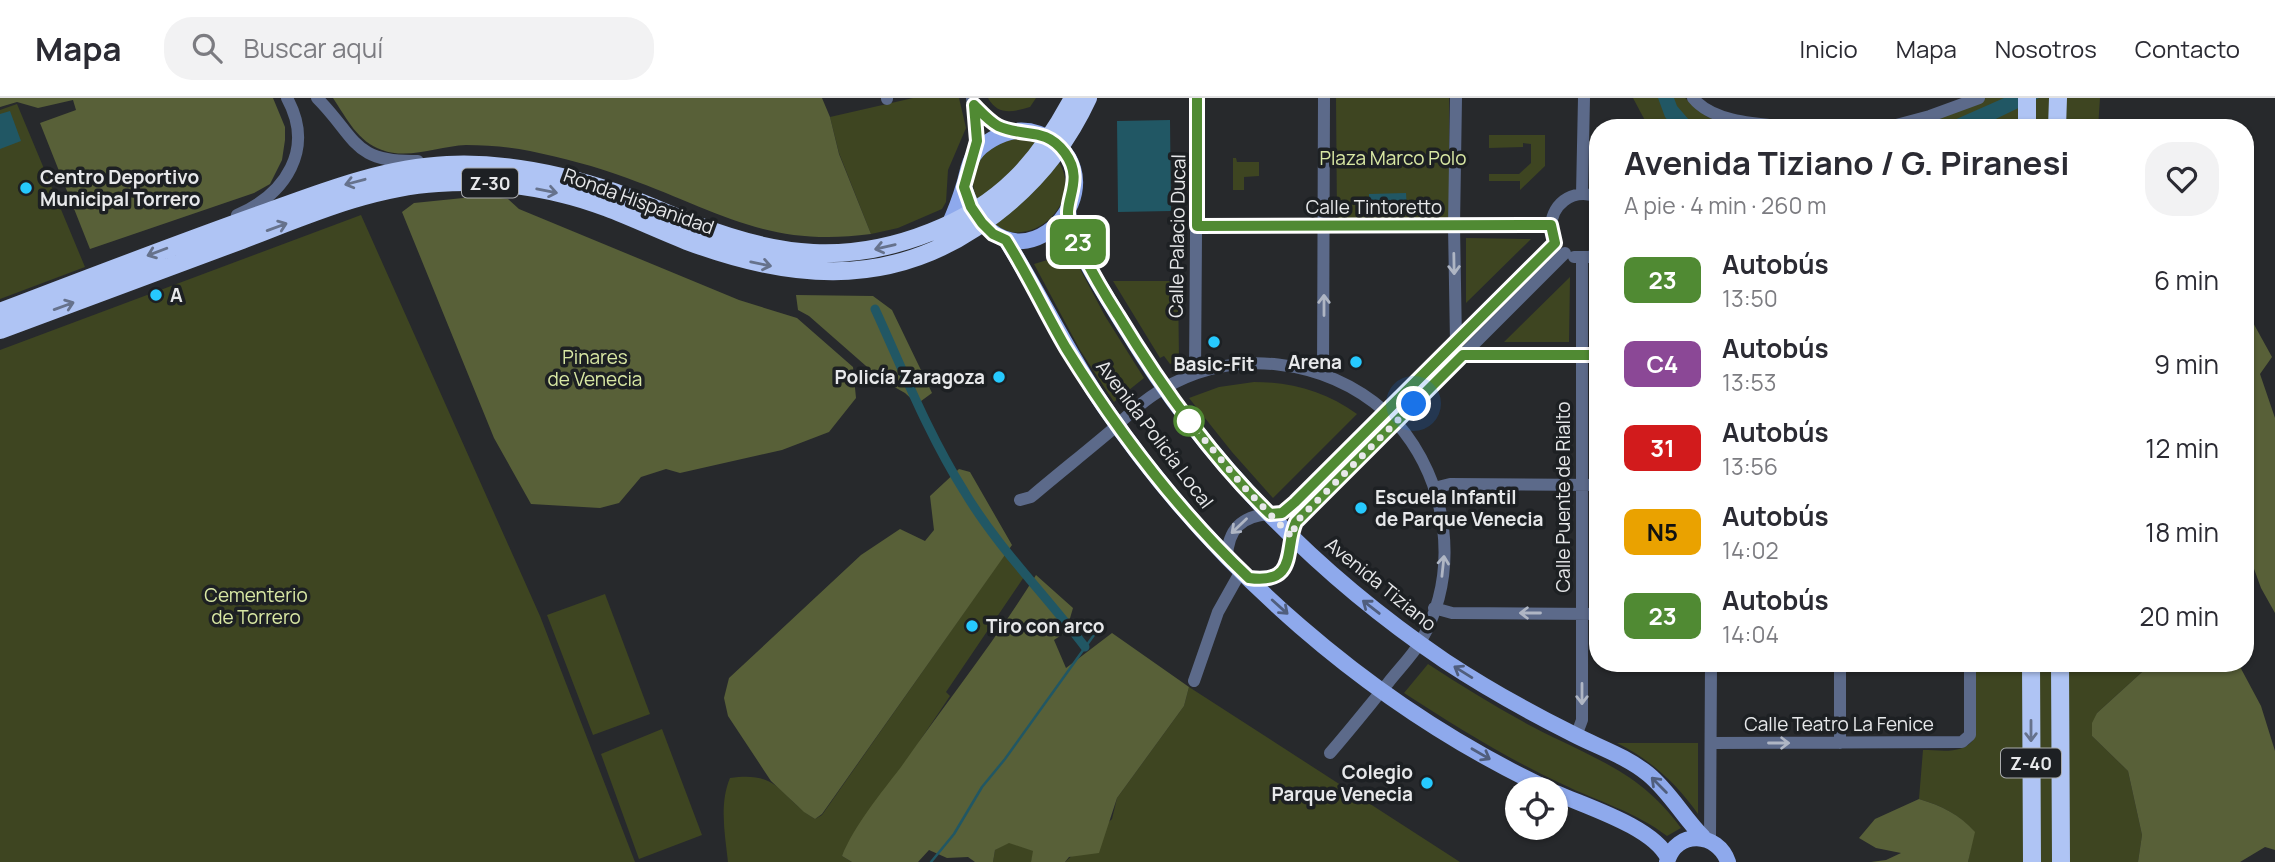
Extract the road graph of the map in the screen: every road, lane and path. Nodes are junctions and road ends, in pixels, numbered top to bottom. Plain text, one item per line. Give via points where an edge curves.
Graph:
1 (287, 98) edge
2 (317, 98) edge
3 (1073, 98) edge
4 (1088, 98) edge
5 (1197, 98) edge
6 (1324, 98) edge
7 (1456, 98) edge
8 (1584, 98) edge
9 (1693, 98) edge
10 (1979, 98) edge
11 (2027, 98) edge
12 (2058, 98) edge
13 (973, 102) edge
14 (1732, 119) edge
15 (1919, 119) edge
16 (2027, 119) edge
17 (2057, 119) edge
18 (1014, 131) junction
19 (1054, 143) junction
20 (974, 155) junction
21 (446, 165) junction
22 (964, 187) junction
23 (1583, 194) junction
24 (1589, 195) edge
25 (1068, 209) junction
26 (978, 218) junction
27 (949, 225) junction
28 (1551, 225) junction
29 (1197, 226) junction
30 (1324, 226) junction
31 (1454, 226) junction
32 (215, 230) junction
33 (1006, 240) junction
34 (1555, 243) junction
35 (1565, 253) junction
36 (1589, 256) edge
37 (1582, 258) junction
38 (0, 312) edge
39 (0, 330) edge
40 (1456, 342) junction
41 (1463, 355) junction
42 (1583, 355) junction
43 (1589, 355) edge
44 (1195, 374) junction
45 (1323, 374) junction
46 (1165, 387) junction
47 (1385, 412) junction
48 (1396, 422) junction
49 (1117, 425) junction
50 (1584, 485) junction
51 (1589, 485) edge
52 (1434, 488) junction
53 (1020, 500) dead end
54 (1270, 514) junction
55 (1292, 537) junction
56 (1227, 557) junction
57 (1245, 574) junction
58 (1434, 608) junction
59 (1582, 614) junction
60 (1589, 614) edge
61 (1420, 643) junction
62 (1711, 672) edge
63 (1840, 672) edge
64 (1970, 672) edge
65 (2031, 672) edge
66 (2060, 672) edge
67 (1195, 681) dead end
68 (1382, 691) junction
69 (1576, 736) junction
70 (1711, 743) junction
71 (1840, 744) junction
72 (1330, 753) dead end
73 (1526, 777) edge
74 (1568, 798) edge
75 (1707, 839) junction
76 (1667, 860) edge
77 (1728, 862) edge
78 (2032, 862) edge
79 (2061, 862) edge

1 - 32 street via 298,134 295,159 286,178 268,197
2 - 21 street via 357,146 380,159
3 - 19 highway, Ronda Hispanidad / Z-30
4 - 19 highway, Ronda Hispanidad / Z-30
5 - 29 street, Calle Palacio Ducal
6 - 30 street
7 - 31 street
8 - 23 street
9 - 14 street via 1709,112
10 - 15 street
11 - 16 highway
12 - 17 highway
13 - 18 street via 992,122
13 - 20 street
18 - 19 main road via 1037,133
18 - 20 main road via 993,139
19 - 25 main road via 1073,170
19 - 26 highway, Ronda Hispanidad / Z-30 via 1042,171 1018,195
20 - 22 main road
27 -> 21 highway, Ronda Hispanidad / Z-30 via 907,242 850,254 790,252 722,235 568,177
21 -> 32 highway, Ronda Hispanidad / Z-30 via 361,180
22 - 26 main road
22 - 27 main road
23 - 24 street
23 - 28 street via 1560,203
25 - 33 main road via 1059,224 1039,237
25 - 46 main road, Avenida Tiziano via 1070,224 1099,283
26 - 27 highway, Ronda Hispanidad / Z-30
26 - 33 main road
39 -> 26 highway, Ronda Hispanidad / Z-30 via 345,202 435,183 500,183 563,194 729,255 789,270 882,267 947,244
28 - 31 street, Calle Tintoretto
28 - 34 street
29 - 30 street, Calle Tintoretto
29 - 44 street, Calle Palacio Ducal
30 - 31 street, Calle Tintoretto
45 -> 30 street
31 -> 40 street
32 -> 38 highway, Ronda Hispanidad / Z-30
33 - 49 main road, Avenida Policía Local
34 - 35 street
34 - 40 street
35 - 37 street
35 - 41 street
36 - 37 street
37 - 42 street, Calle Puente de Rialto
40 - 47 street
41 - 42 street
41 - 48 street
42 - 43 street
42 - 50 street, Calle Puente de Rialto
44 - 45 street via 1254,363 1291,365
44 - 46 street
45 - 47 street via 1360,392
46 - 49 street
46 - 54 main road, Avenida Tiziano
47 - 54 street via 1285,512
48 - 52 street via 1417,451
48 - 55 street via 1296,522
49 - 53 street via 1031,497
49 - 56 main road, Avenida Policía Local via 1175,501
50 - 51 street
50 - 52 street via 1450,484
50 - 59 street, Calle Puente de Rialto
58 -> 52 street via 1445,546
54 - 55 main road, Avenida Tiziano
54 -> 56 street via 1239,523 1230,536
55 - 57 street via 1289,559 1281,571 1267,578
61 -> 55 main road, Avenida Tiziano via 1362,600
56 - 57 main road, Avenida Policía Local
57 - 67 street via 1218,612
57 -> 68 main road, Avenida Policía Local
59 -> 58 street via 1452,613
58 - 61 street
59 - 60 street
59 -> 69 street, Calle Puente de Rialto via 1581,720
61 - 68 street
69 -> 61 main road, Avenida Tiziano via 1503,697
62 - 70 street
63 - 71 street
64 - 71 street, Calle Teatro La Fenice via 1970,735 1966,740
65 -> 78 highway, Z-40
66 - 79 highway, Z-40
68 - 72 street
68 -> 73 main road, Avenida Policía Local via 1455,739
75 -> 69 main road, Avenida Tiziano via 1648,774 1629,760
70 -> 71 street, Calle Teatro La Fenice
70 - 75 street
74 - 76 main road via 1640,830 1660,845
75 - 76 main road via 1679,843
75 - 77 main road, Avenida Tiziano via 1721,847

